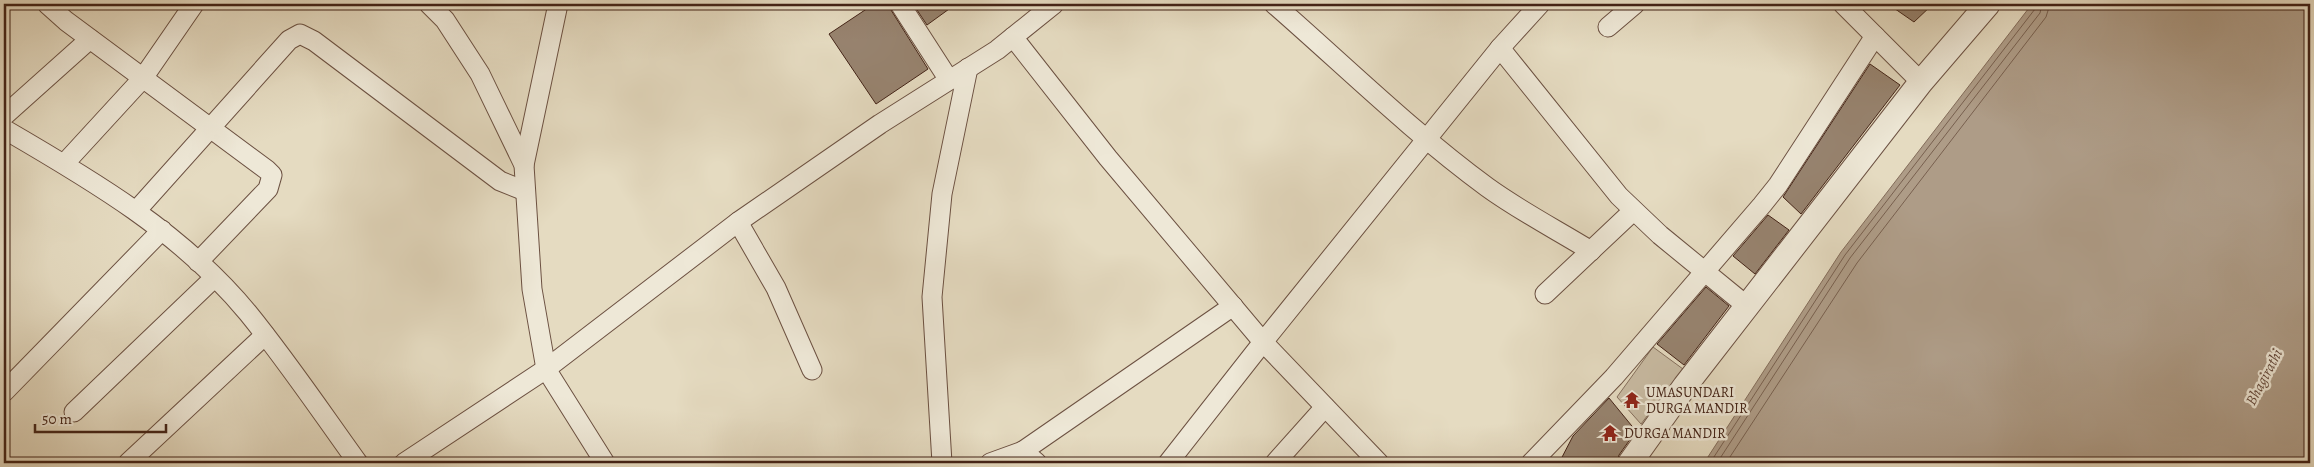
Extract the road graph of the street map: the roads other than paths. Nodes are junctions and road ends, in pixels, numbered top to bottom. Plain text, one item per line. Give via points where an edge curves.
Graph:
1 (48, 4) edge
2 (194, 4) edge
3 (429, 4) edge
4 (558, 4) edge
5 (900, 4) edge
6 (1054, 4) edge
7 (1274, 4) edge
8 (1540, 4) edge
9 (1635, 4) edge
10 (1843, 4) edge
11 (1988, 4) edge
12 (1608, 27) dead end
13 (1875, 36) junction
14 (1013, 37) junction
15 (90, 39) junction
16 (1500, 48) junction
17 (968, 68) junction
18 (143, 78) junction
19 (949, 80) junction
20 (1920, 82) junction
21 (4, 116) edge
22 (4, 129) edge
23 (212, 129) junction
24 (1428, 140) junction
25 (64, 164) junction
26 (524, 165) junction
27 (525, 191) junction
28 (1633, 211) junction
29 (136, 212) junction
30 (738, 222) junction
31 (162, 230) junction
32 (1591, 250) junction
33 (198, 262) junction
34 (1706, 272) junction
35 (214, 278) junction
36 (1545, 294) dead end
37 (1233, 306) junction
38 (1748, 307) junction
39 (265, 335) junction
40 (1263, 342) junction
41 (546, 369) junction
42 (812, 370) dead end
43 (4, 392) edge
44 (1325, 407) junction
45 (74, 412) dead end
46 (1022, 451) junction
47 (128, 463) edge
48 (358, 463) edge
49 (404, 463) edge
50 (606, 463) edge
51 (942, 463) edge
52 (990, 463) edge
53 (1037, 463) edge
54 (1168, 463) edge
55 (1275, 463) edge
56 (1378, 463) edge
57 (1531, 463) edge
58 (1630, 463) edge

1 - 15 street
2 - 18 street
3 - 26 street via 445,20 480,74
4 - 26 street
5 - 19 street
6 - 14 street
7 - 24 street
8 - 16 street
9 - 12 street
10 - 13 street
11 - 20 street
13 - 20 street
13 - 34 street via 1778,185
14 - 17 street
14 - 37 street via 1108,158
15 - 18 street
15 - 21 street
16 - 24 street
16 - 28 street
17 - 19 street
17 - 51 street via 942,194 932,297
18 - 23 street
18 - 25 street
19 - 30 street
20 - 38 street
22 - 25 street
23 - 27 street via 290,40 294,36 305,35 500,181
23 - 29 street
23 - 33 street via 272,176 268,189
24 - 32 street via 1502,197
24 - 40 street
25 - 29 street
26 - 27 street
27 - 41 street via 532,290
28 - 32 street
28 - 34 street
29 - 31 street
30 - 41 street
30 - 42 street via 776,288
31 - 33 street
31 - 43 street
32 - 36 street
33 - 35 street
34 - 38 street
34 - 57 street via 1614,377
35 - 39 street via 248,312
35 - 45 street
37 - 40 street
37 - 46 street
38 - 58 street via 1685,386
39 - 47 street
39 - 48 street
40 - 44 street
40 - 54 street
41 - 49 street
41 - 50 street
44 - 55 street
44 - 56 street
46 - 52 street
46 - 53 street

